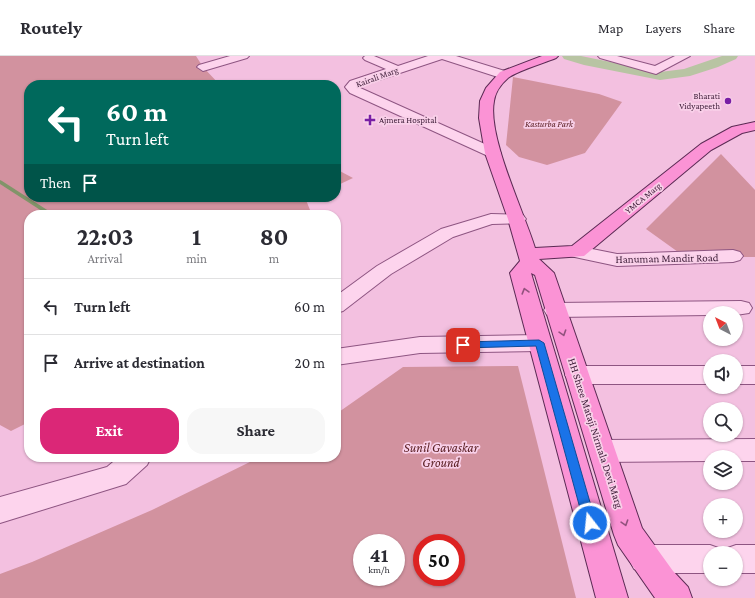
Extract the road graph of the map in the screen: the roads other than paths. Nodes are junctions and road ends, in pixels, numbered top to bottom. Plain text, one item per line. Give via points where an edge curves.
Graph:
1 (243, 56) edge
2 (439, 56) edge
3 (444, 56) edge
4 (549, 56) edge
5 (604, 56) edge
6 (684, 56) edge
7 (369, 58) dead end
8 (204, 67) dead end
9 (398, 70) junction
10 (504, 75) junction
11 (755, 126) edge
12 (493, 152) junction
13 (517, 219) junction
14 (577, 252) junction
15 (733, 256) dead end
16 (528, 258) junction
17 (341, 302) edge
18 (703, 308) edge
19 (556, 310) junction
20 (539, 343) junction
21 (341, 356) edge
22 (577, 375) junction
23 (703, 375) edge
24 (743, 375) edge
25 (755, 375) edge
26 (755, 450) edge
27 (602, 451) junction
28 (131, 462) edge
29 (0, 510) edge
30 (645, 559) junction
31 (703, 559) edge
32 (743, 559) edge
33 (755, 560) edge
34 (612, 598) edge
35 (676, 598) edge

1 - 8 street
2 - 9 street, Kairali Marg
3 - 10 street
4 - 10 main road
5 - 6 street via 656,70
7 - 9 street
9 - 12 street, Kairali Marg via 351,87
10 - 12 main road via 492,88 487,101 486,118
11 - 14 main road, YMCA Marg via 737,130 706,147
12 - 13 main road
13 - 16 main road
13 - 17 street via 491,220 447,233 384,270
14 - 15 street, Hanuman Mandir Road via 617,260
14 - 16 main road
16 - 19 main road, HH Shree Mataji Nirmala Devi Marg via 544,273
20 -> 16 main road via 520,273
18 - 19 street
19 -> 22 main road, HH Shree Mataji Nirmala Devi Marg
20 - 21 street via 420,345
20 - 34 main road
22 - 23 street
22 - 27 main road, HH Shree Mataji Nirmala Devi Marg
24 - 25 street
26 - 27 street
27 -> 30 main road, HH Shree Mataji Nirmala Devi Marg via 629,535
28 - 29 street via 116,476
30 - 31 street
30 - 35 main road, HH Shree Mataji Nirmala Devi Marg
32 - 33 street

